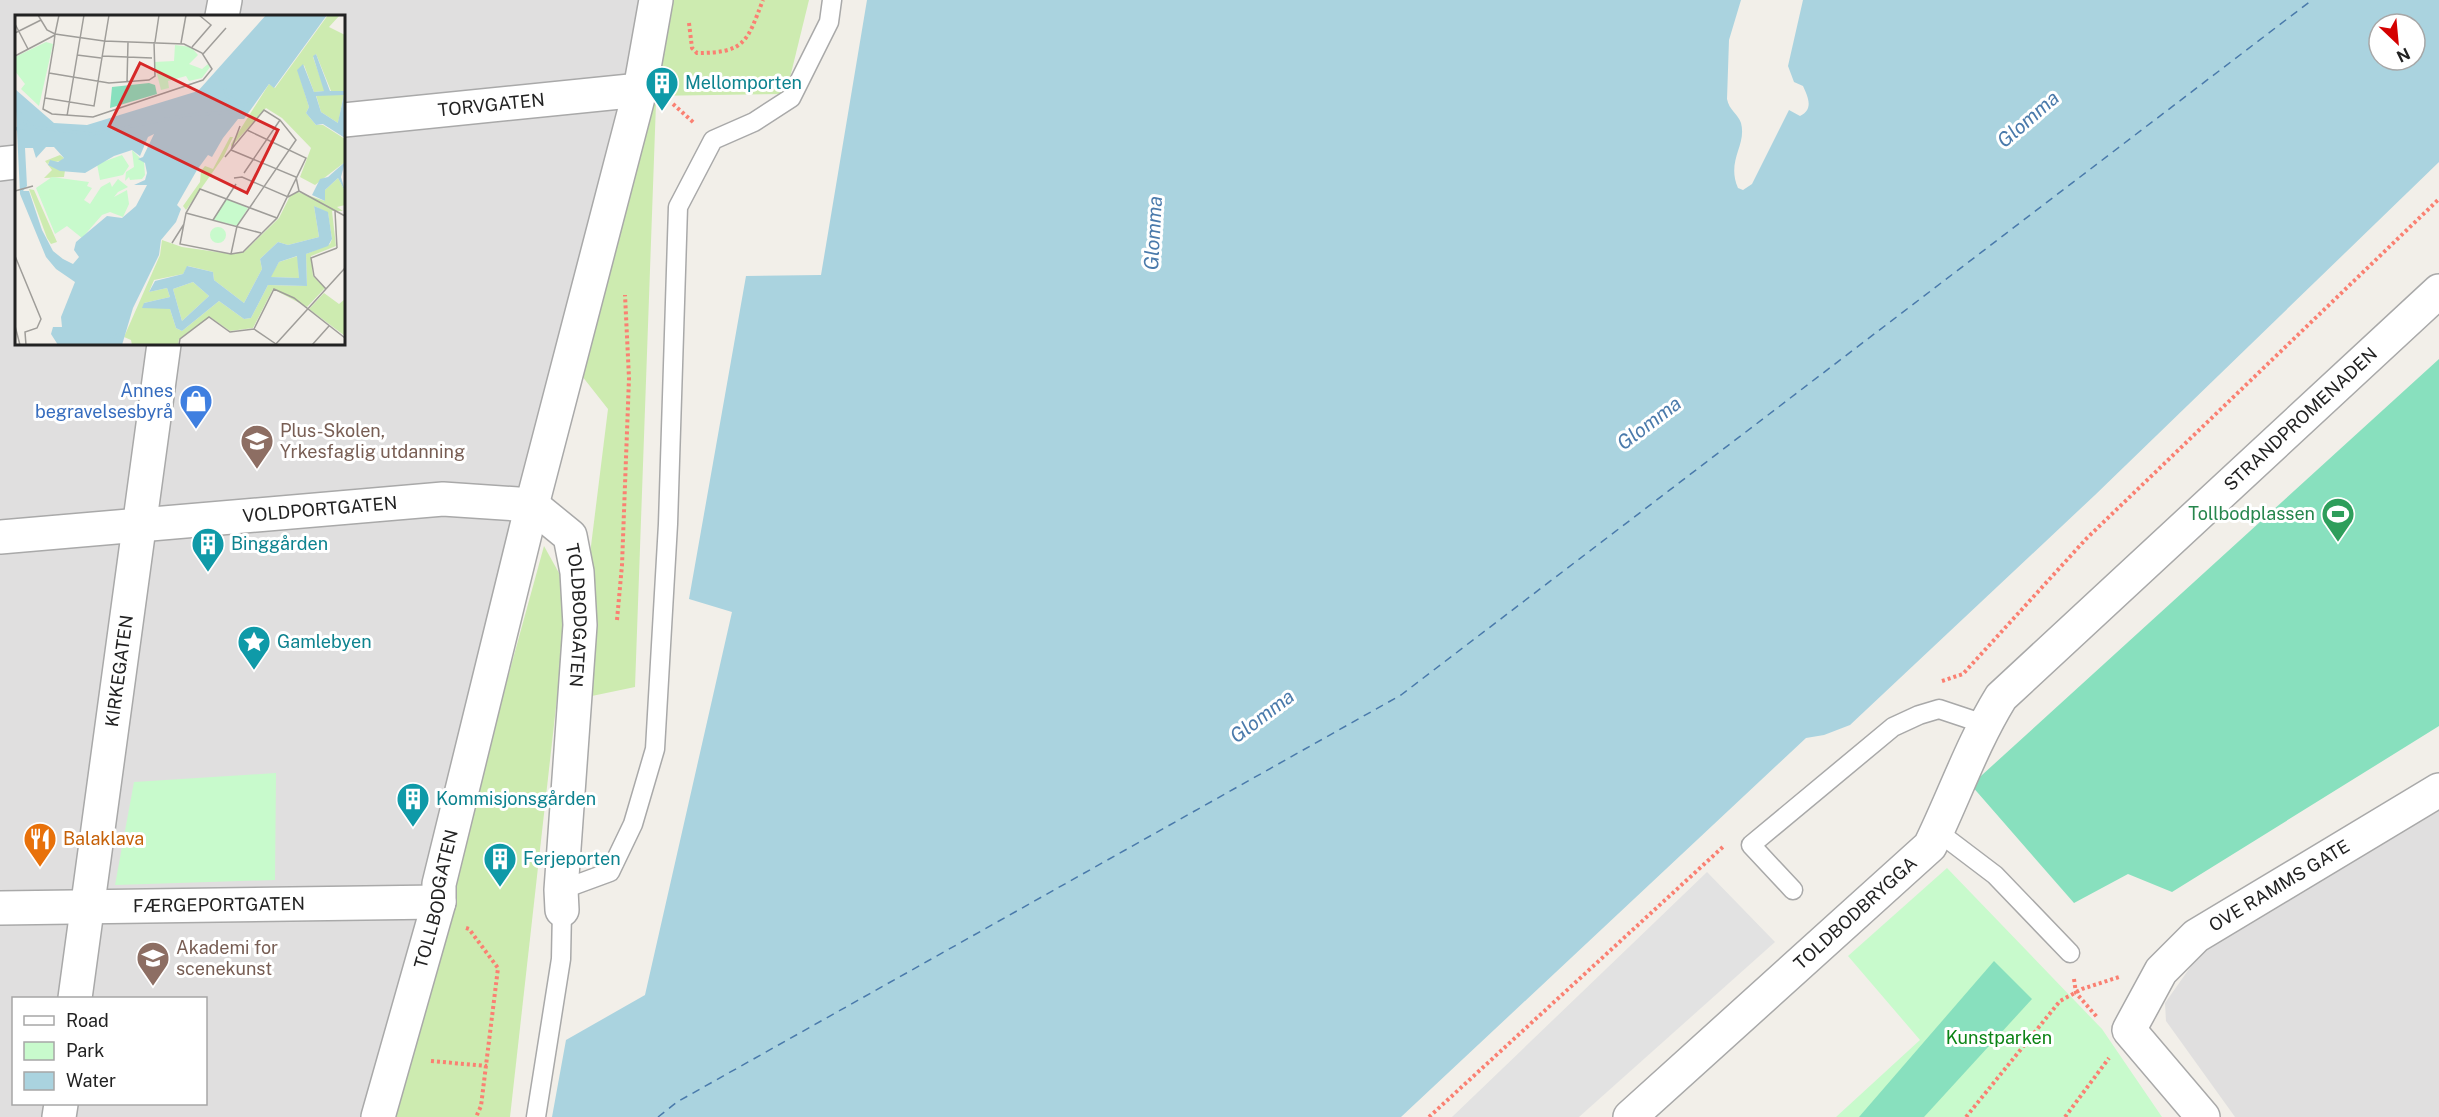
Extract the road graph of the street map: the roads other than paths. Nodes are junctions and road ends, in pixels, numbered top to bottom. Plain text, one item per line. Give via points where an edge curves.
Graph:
1 (225, 0) edge
2 (656, 0) edge
3 (832, 0) edge
4 (222, 15) edge
5 (640, 90) junction
6 (345, 120) edge
7 (15, 162) edge
8 (0, 164) edge
9 (2439, 291) edge
10 (164, 345) edge
11 (532, 505) junction
12 (138, 526) junction
13 (0, 537) edge
14 (2031, 669) joint
15 (1984, 724) junction
16 (2439, 790) edge
17 (1937, 831) junction
18 (1793, 890) dead end
19 (562, 900) junction
20 (87, 907) junction
21 (0, 908) edge
22 (436, 912) junction
23 (2070, 953) road end
24 (75, 997) edge
25 (378, 1117) edge
26 (536, 1117) edge
27 (1630, 1117) edge
28 (2203, 1117) edge

1 - 4 street
2 - 5 street
3 - 19 lane via 829,22 791,98 754,122 713,140 678,207 668,524 655,749 633,824 610,872
5 - 6 street, TORVGATEN
5 - 11 street
7 - 8 street
9 - 14 street, STRANDPROMENADEN
10 - 12 street, KIRKEGATEN
11 - 12 street, VOLDPORTGATEN via 443,499
11 - 19 street, TOLDBODGATEN via 570,536 578,572 580,625
11 - 22 street, TOLLBODGATEN via 439,884
12 - 13 street, VOLDPORTGATEN
12 - 20 street, KIRKEGATEN
14 - 15 street, TOLDBODBRYGGA via 2001,698
15 - 17 street, TOLDBODBRYGGA
15 - 18 lane via 1939,710 1893,727 1751,845
16 - 28 street, OVE RAMMS GATE via 2196,936 2161,971 2131,1026
17 - 23 lane via 1995,875
17 - 27 street, TOLDBODBRYGGA via 1930,846
19 - 26 lane, TOLDBODGATEN via 561,959
20 - 21 street, FÆRGEPORTGATEN
20 - 22 street, FÆRGEPORTGATEN
20 - 24 street, KIRKEGATEN
22 - 25 street, TOLLBODGATEN

